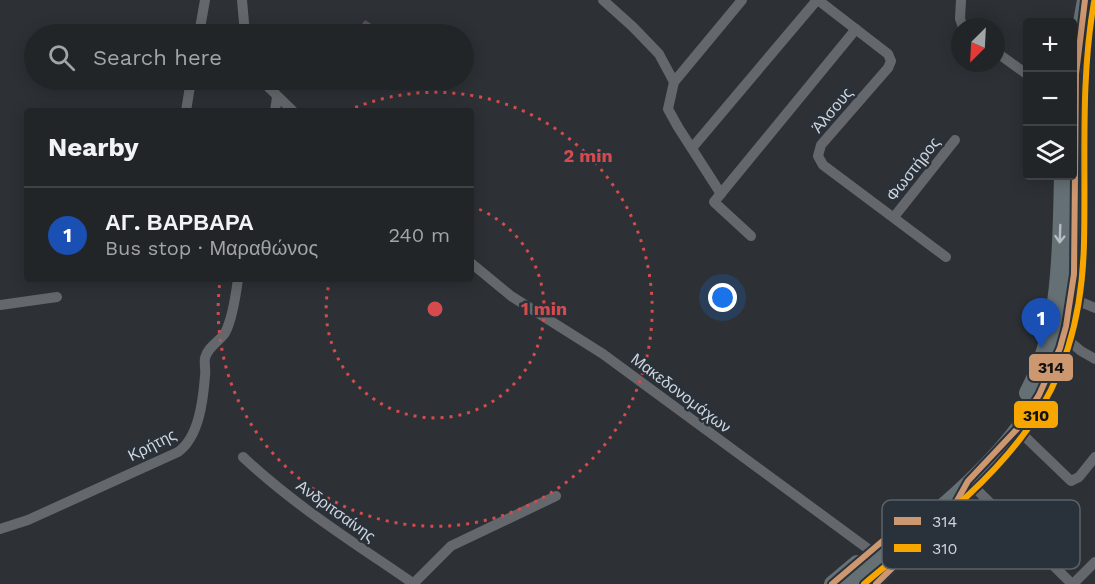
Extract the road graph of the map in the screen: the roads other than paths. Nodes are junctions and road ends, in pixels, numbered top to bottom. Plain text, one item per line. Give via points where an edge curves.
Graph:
1 (205, 0) edge
2 (242, 0) edge
3 (603, 0) edge
4 (742, 0) edge
5 (818, 0) edge
6 (961, 0) edge
7 (1073, 0) edge
8 (1085, 0) edge
9 (960, 18) edge
10 (1070, 18) edge
11 (201, 24) edge
12 (244, 24) edge
13 (856, 29) junction
14 (1005, 58) edge
15 (1024, 72) edge
16 (674, 82) junction
17 (190, 90) edge
18 (270, 90) edge
19 (277, 97) junction
20 (187, 108) edge
21 (275, 108) edge
22 (290, 108) edge
23 (956, 140) dead end
24 (692, 148) junction
25 (1062, 180) edge
26 (721, 194) junction
27 (894, 217) junction
28 (751, 236) dead end
29 (946, 257) dead end
30 (474, 265) edge
31 (237, 282) edge
32 (57, 297) dead end
33 (1064, 298) junction
34 (0, 305) edge
35 (1095, 308) edge
36 (1063, 336) junction
37 (1095, 359) edge
38 (1017, 429) junction
39 (243, 457) dead end
40 (1095, 457) edge
41 (968, 481) junction
42 (556, 496) dead end
43 (931, 500) edge
44 (946, 500) edge
45 (957, 500) edge
46 (987, 500) edge
47 (0, 529) edge
48 (882, 542) edge
49 (871, 551) junction
50 (882, 556) edge
51 (1095, 562) edge
52 (891, 569) edge
53 (1057, 569) edge
54 (414, 584) edge
55 (832, 584) edge
56 (850, 584) edge
57 (876, 584) edge
58 (1072, 584) edge

1 - 11 street
2 - 12 street
3 - 16 street via 659,54
4 - 16 street
5 - 13 street, Άλσους
5 - 24 street
6 - 9 street
7 - 10 main road
8 - 33 main road via 1076,74 1075,250
13 - 26 street
13 - 27 street, Άλσους via 888,54 891,61 821,145 818,156 823,165
14 - 15 street
16 - 24 street via 668,109
17 - 20 street
18 - 19 street
19 - 21 street
19 - 22 street
23 - 27 street, Φωστήρος
24 - 26 street
25 -> 33 main road via 1059,285
26 - 28 street via 714,202
27 - 29 street, Άλσους
30 - 49 street, Μακεδονομάχων via 511,296 603,354
31 - 47 street, Κρήτης via 226,330 205,359 206,375 196,427 188,443 178,452
32 - 34 street
33 - 35 street
33 - 36 main road
33 - 43 main road via 1024,398 975,460
36 - 37 street
36 - 38 main road via 1045,382
38 - 40 street via 1071,481
38 - 41 main road
39 - 54 street, Ανδριτσαίνης via 353,544
41 - 44 main road
41 - 45 street
41 - 46 street
42 - 54 street via 451,546
48 - 49 main road
49 - 55 main road
50 - 56 main road
51 - 58 street
52 - 57 street
53 - 58 street

